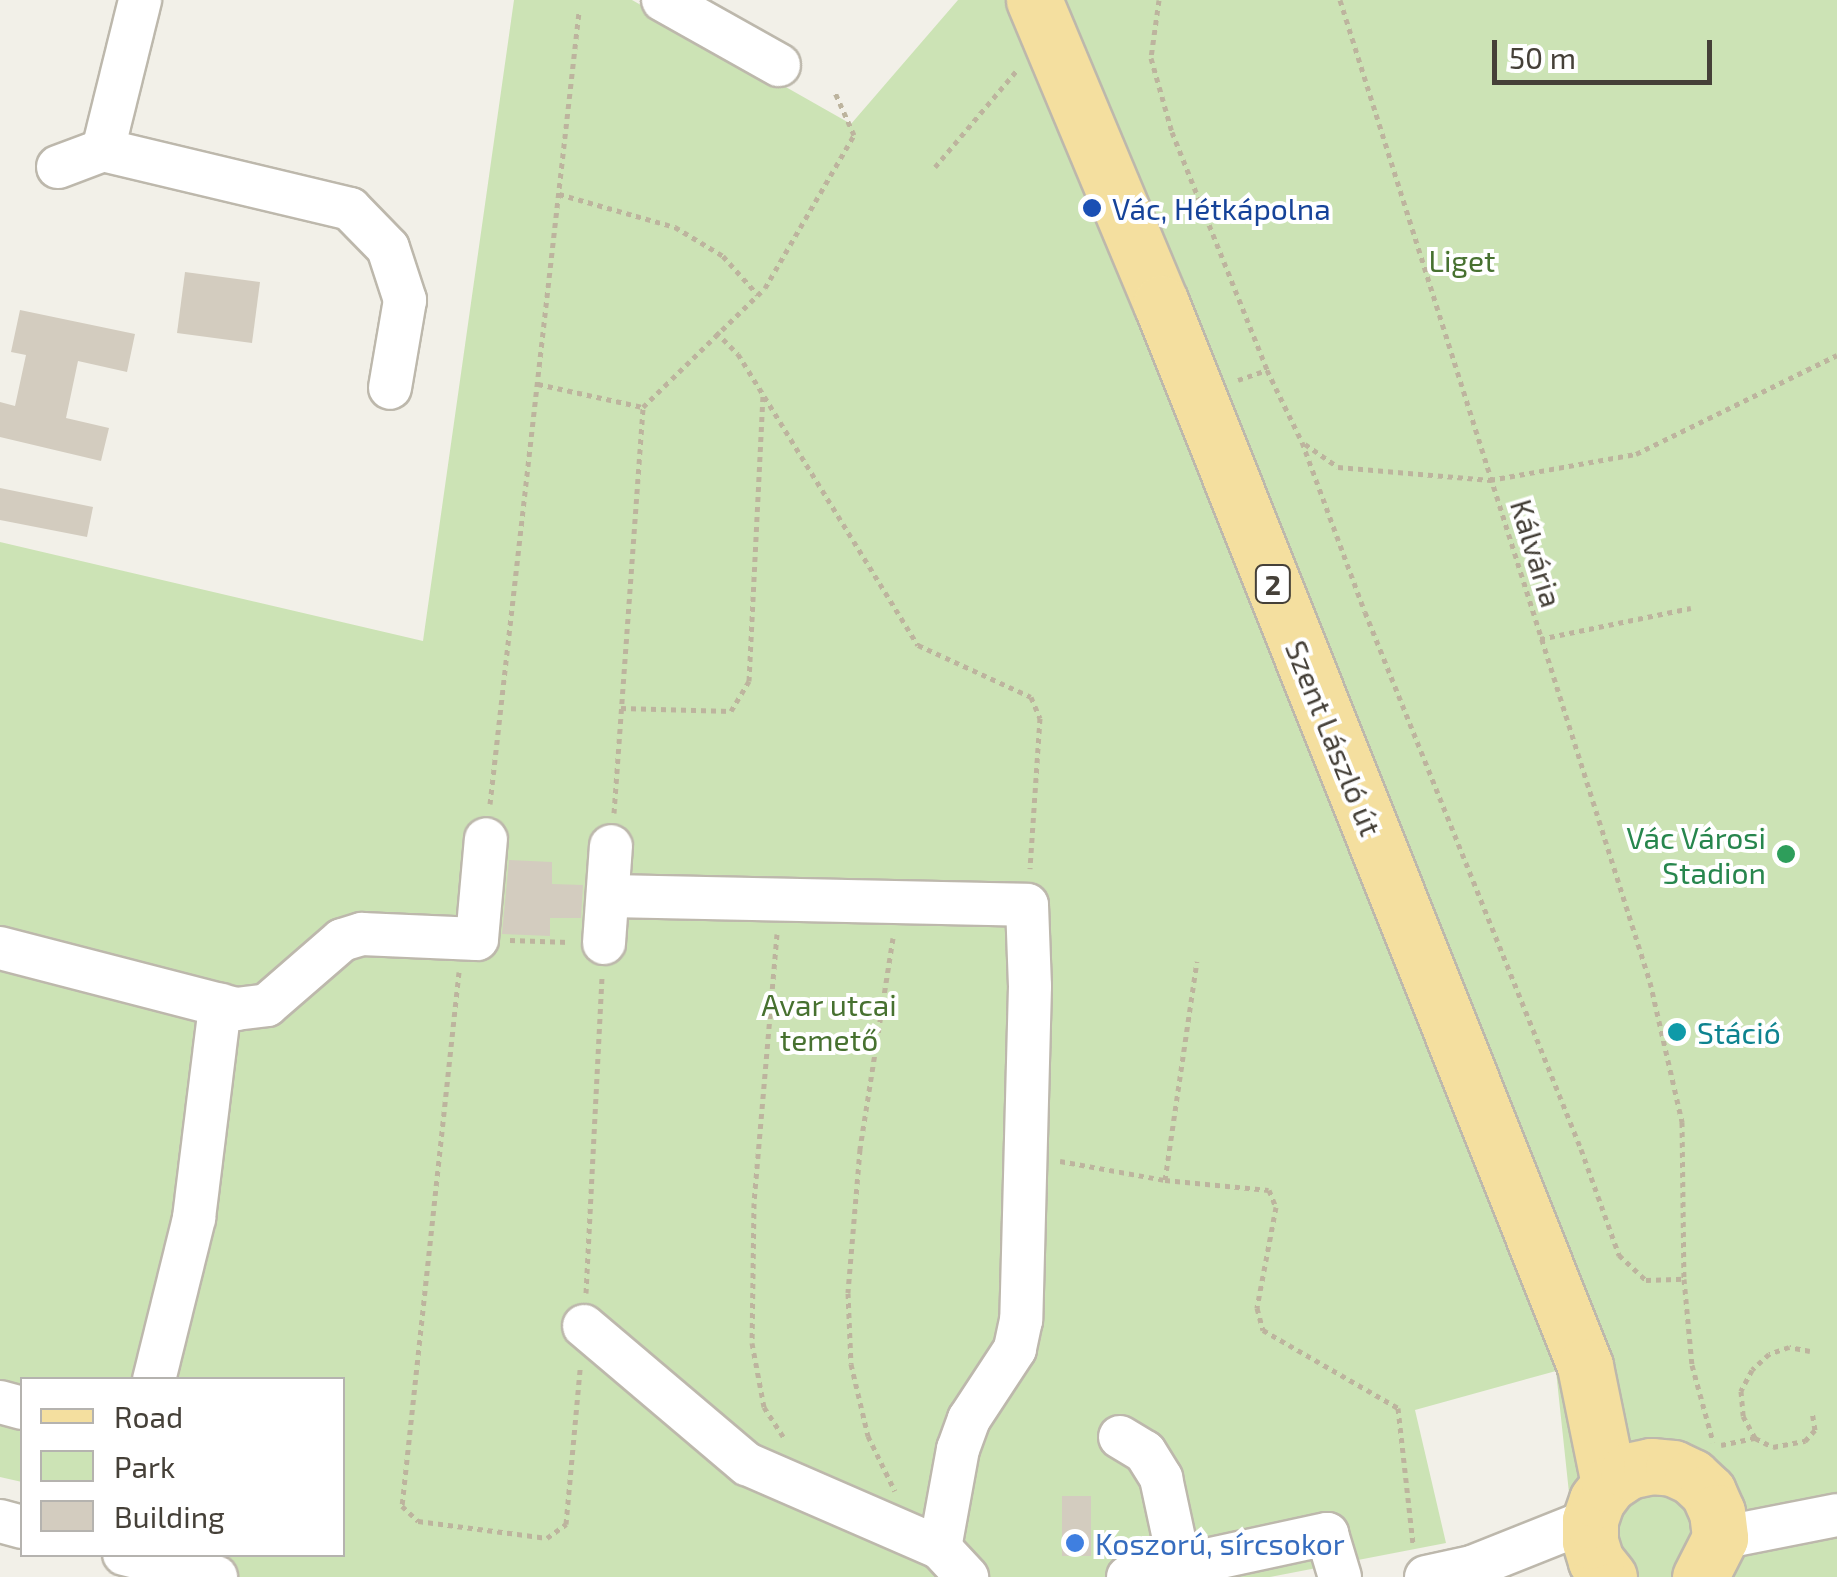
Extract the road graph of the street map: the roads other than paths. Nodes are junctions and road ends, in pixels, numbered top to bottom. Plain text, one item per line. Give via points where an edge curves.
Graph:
1 (140, 0) edge
2 (663, 0) edge
3 (1041, 17) edge
4 (778, 65) dead end
5 (103, 150) junction
6 (58, 166) dead end
7 (390, 388) dead end
8 (486, 838) road end
9 (612, 846) road end
10 (608, 896) junction
11 (604, 943) road end
12 (0, 948) edge
13 (220, 1005) junction
14 (584, 1326) road end
15 (155, 1377) edge
16 (1120, 1437) dead end
17 (1837, 1515) edge
18 (1611, 1522) edge
19 (941, 1554) edge
20 (136, 1557) edge
21 (1710, 1558) edge
22 (1190, 1565) junction
23 (1420, 1568) edge
24 (216, 1577) edge
25 (1128, 1577) edge
26 (1340, 1577) edge

1 - 5 street
2 - 4 street
3 - 18 main road, Szent László út / 2 via 1585,1366
5 - 6 street
5 - 7 street via 350,209 388,248 405,300
8 - 13 street via 470,939 362,934 342,940 266,1004
9 - 10 street
10 - 11 street
10 - 19 street via 1028,904 1021,1320 1015,1349 968,1419
12 - 13 street
13 - 15 street via 194,1218
14 - 19 street via 747,1464
16 - 22 street via 1145,1452 1161,1478 1178,1557
17 - 21 street
18 - 21 main road via 1682,1472 1708,1492 1717,1512
18 - 23 street via 1472,1567
20 - 24 street
22 - 25 street
22 - 26 street via 1327,1534

